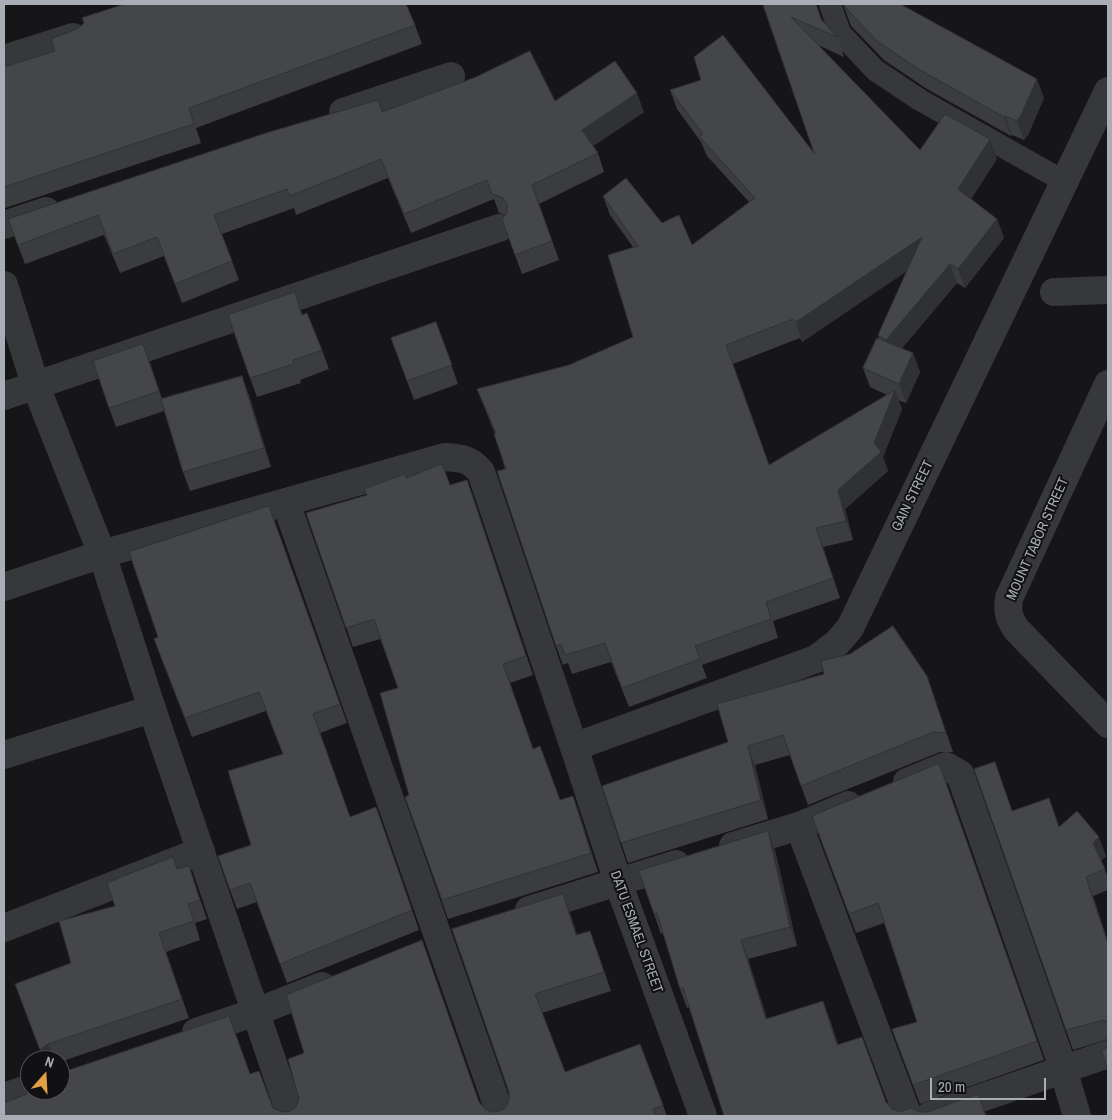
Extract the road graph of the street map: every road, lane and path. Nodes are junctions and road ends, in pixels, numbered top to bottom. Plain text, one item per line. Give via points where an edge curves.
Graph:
1 (830, 4) edge
2 (73, 36) edge
3 (4, 59) edge
4 (451, 76) dead end
5 (1108, 91) edge
6 (320, 120) edge
7 (1065, 182) junction
8 (69, 204) edge
9 (4, 225) edge
10 (499, 228) dead end
11 (4, 285) edge
12 (1108, 290) edge
13 (1054, 292) dead end
14 (35, 384) junction
15 (1108, 384) edge
16 (4, 396) edge
17 (286, 503) junction
18 (102, 554) junction
19 (4, 588) edge
20 (152, 709) junction
21 (1108, 724) edge
22 (574, 747) junction
23 (4, 755) edge
24 (799, 826) junction
25 (201, 851) junction
26 (618, 882) junction
27 (506, 918) edge
28 (4, 928) edge
29 (449, 935) junction
30 (412, 949) edge
31 (348, 975) edge
32 (256, 1012) junction
33 (172, 1040) edge
34 (1108, 1054) edge
35 (1064, 1072) junction
36 (20, 1091) edge
37 (4, 1097) edge
38 (291, 1116) edge
39 (501, 1116) edge
40 (703, 1116) edge
41 (908, 1116) edge
42 (929, 1116) edge
43 (1077, 1116) edge

1 - 7 lane via 840,33 875,70 920,100
2 - 3 street
4 - 6 street
5 - 7 street, GAIN STREET
7 - 22 street, GAIN STREET via 846,633 816,659
8 - 9 street
10 - 14 street
11 - 14 street
12 - 13 street
14 - 16 street
14 - 18 street
15 - 21 street, MOUNT TABOR STREET via 1008,608 1009,619 1017,630
17 - 18 street, DATU ESMAEL STREET
17 - 22 street, DATU ESMAEL STREET via 445,457 472,462 481,472
17 - 29 street
18 - 19 street, DATU ESMAEL STREET
18 - 20 street
20 - 23 street
20 - 25 street
22 - 26 street, DATU ESMAEL STREET
24 - 26 street
24 - 35 street via 946,766 960,774
24 - 41 street
25 - 28 street
25 - 32 street
26 - 27 street
26 - 40 street, DATU ESMAEL STREET
29 - 30 street
29 - 39 street
31 - 32 street
32 - 33 street
32 - 38 street
34 - 35 street
35 - 42 street
35 - 43 street
36 - 37 street

